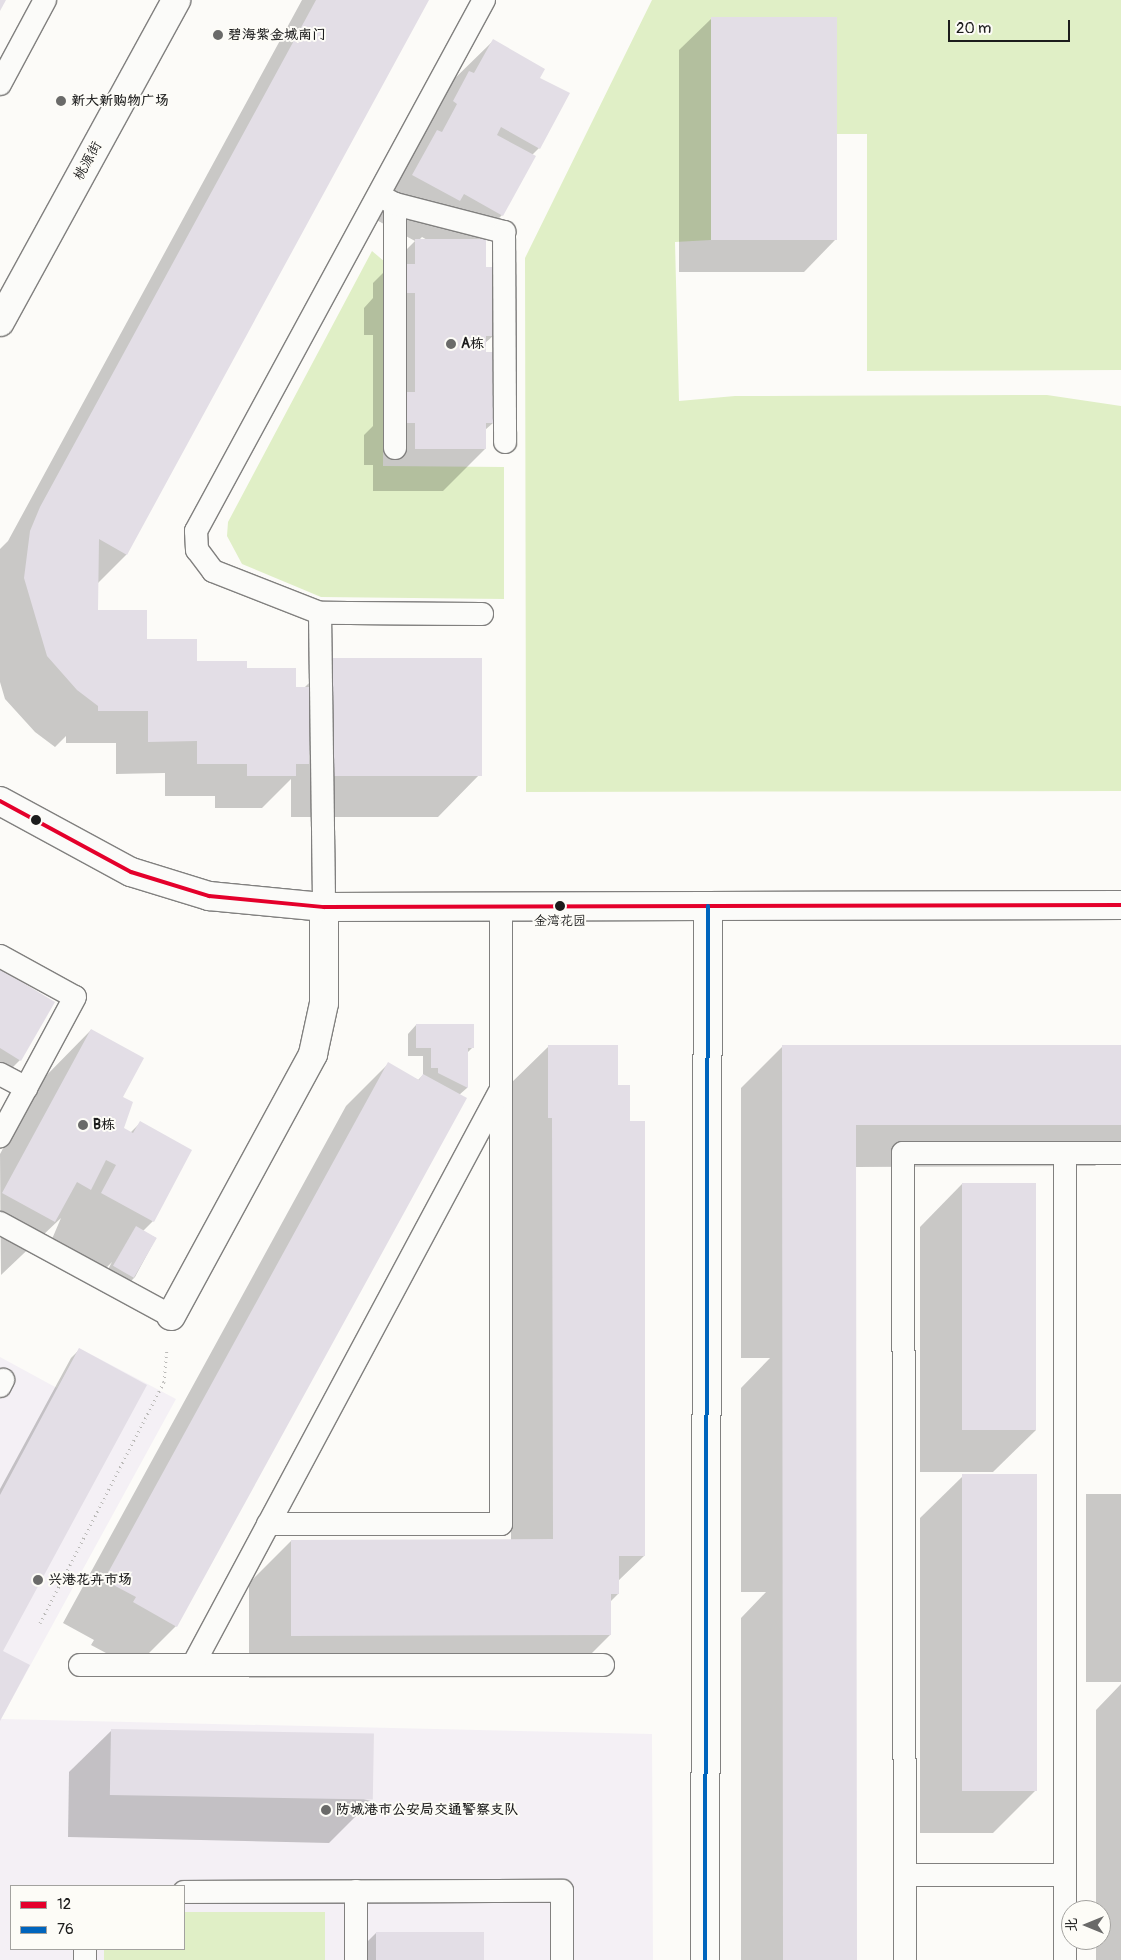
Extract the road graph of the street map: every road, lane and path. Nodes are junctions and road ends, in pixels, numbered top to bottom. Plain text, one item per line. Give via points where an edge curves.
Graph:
1 (45, 0) edge
2 (175, 0) edge
3 (484, 0) edge
4 (0, 84) edge
5 (387, 200) junction
6 (0, 322) edge
7 (506, 442) dead end
8 (395, 448) dead end
9 (320, 613) junction
10 (482, 614) dead end
11 (0, 801) edge
12 (1121, 905) edge
13 (708, 906) junction
14 (324, 907) junction
15 (501, 907) junction
16 (0, 956) edge
17 (0, 1074) edge
18 (26, 1088) junction
19 (501, 1090) junction
20 (0, 1136) edge
21 (1065, 1152) junction
22 (1121, 1152) edge
23 (0, 1223) edge
24 (171, 1316) junction
25 (268, 1524) junction
26 (40, 1623) dead end
27 (80, 1665) dead end
28 (192, 1665) junction
29 (603, 1665) dead end
30 (905, 1875) junction
31 (1065, 1875) junction
32 (356, 1891) junction
33 (185, 1892) edge
34 (356, 1960) edge
35 (562, 1960) edge
36 (705, 1960) edge
37 (905, 1960) edge
38 (1065, 1960) edge

1 - 4 lane
2 - 6 street, 桃源街
3 - 5 lane
5 - 7 lane via 504,232
5 - 8 lane
5 - 9 lane via 196,531 197,550 213,571
9 - 10 lane
9 - 14 lane
11 - 14 street via 132,872 209,896
12 - 13 street
13 - 15 street
13 - 36 street
14 - 15 street
14 - 24 street via 324,1003 313,1054
15 - 19 lane
16 - 18 lane via 75,997
17 - 18 lane
18 - 20 lane
19 - 25 lane
19 - 25 lane via 501,1524
21 - 22 lane
21 - 30 lane via 903,1152
21 - 31 lane
23 - 24 lane
24 - 26 path via 164,1382
25 - 28 lane
27 - 28 lane
28 - 29 lane
30 - 31 lane
30 - 37 lane
31 - 38 lane
32 - 33 lane
32 - 34 lane
32 - 35 lane via 562,1891

